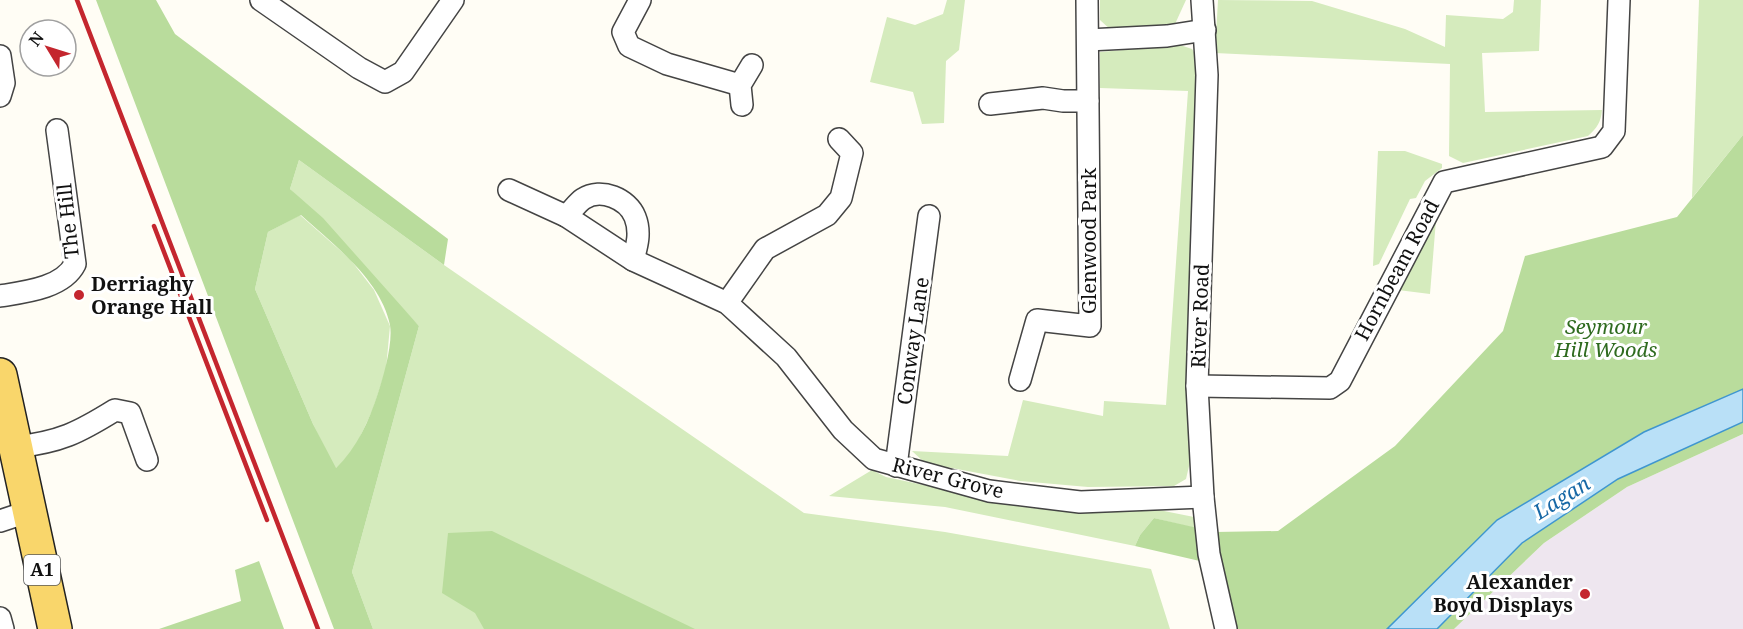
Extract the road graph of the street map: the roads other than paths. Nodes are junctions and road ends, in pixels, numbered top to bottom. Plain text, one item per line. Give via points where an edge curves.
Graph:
1 (261, 0) edge
2 (453, 0) edge
3 (640, 0) edge
4 (1087, 0) edge
5 (1203, 0) edge
6 (1619, 0) edge
7 (1205, 30) junction
8 (1088, 40) junction
9 (0, 56) edge
10 (752, 65) dead end
11 (0, 96) edge
12 (1088, 100) junction
13 (990, 104) dead end
14 (57, 130) dead end
15 (839, 139) dead end
16 (509, 190) dead end
17 (566, 216) junction
18 (929, 216) dead end
19 (633, 260) junction
20 (0, 296) edge
21 (727, 303) junction
22 (0, 375) edge
23 (1020, 380) dead end
24 (1197, 386) junction
25 (16, 447) junction
26 (147, 460) dead end
27 (896, 466) junction
28 (1203, 497) junction
29 (15, 516) edge
30 (0, 618) edge
31 (3, 629) edge
32 (55, 629) edge
33 (1226, 629) edge

1 - 2 street via 384,82 403,72
3 - 10 street via 623,32 629,46 741,95
4 - 8 street, Glenwood Park
5 - 7 street, River Road
6 - 24 street, Hornbeam Road via 1614,131 1602,147 1444,182 1340,381 1330,387
7 - 8 street
7 - 24 street, River Road via 1207,129
8 - 12 street, Glenwood Park
9 - 11 street via 4,83
12 - 13 street via 1043,98
12 - 23 street, Glenwood Park via 1089,326 1037,320
14 - 20 street, The Hill via 75,264 70,275 56,283
15 - 21 street via 852,153 841,198 827,215 765,249
16 - 17 street, River Grove
17 - 19 street, River Grove
17 - 19 street via 584,198 606,194 618,199 635,215 639,233
18 - 27 street, Conway Lane
19 - 21 street, River Grove
21 - 27 street, River Grove via 786,357 843,430 874,459
22 - 25 main road, A1
24 - 28 street, River Road
25 - 26 street via 76,434 115,410 130,413
25 - 29 main road, A1
27 - 28 street, River Grove via 989,491 1080,502
28 - 33 street, River Road via 1209,554
29 - 32 main road, A1
30 - 31 street

